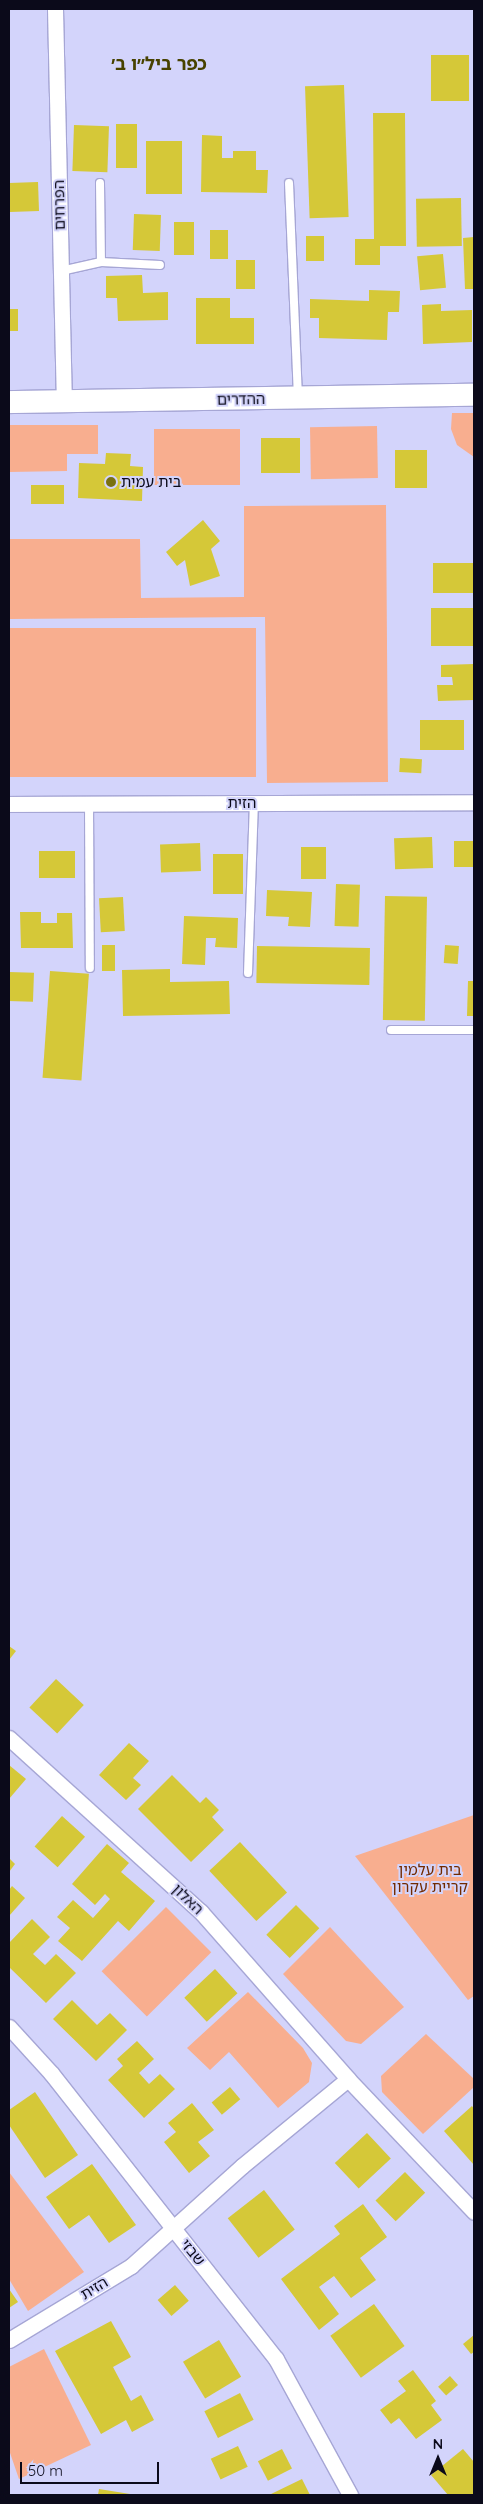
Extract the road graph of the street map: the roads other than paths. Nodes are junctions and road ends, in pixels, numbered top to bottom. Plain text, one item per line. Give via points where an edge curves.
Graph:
1 (55, 9) edge
2 (100, 183) dead end
3 (289, 183) dead end
4 (101, 262) junction
5 (160, 265) dead end
6 (61, 271) junction
7 (474, 395) edge
8 (298, 398) junction
9 (9, 402) edge
10 (64, 402) junction
11 (474, 802) edge
12 (254, 803) junction
13 (9, 804) edge
14 (89, 804) junction
15 (90, 968) dead end
16 (248, 973) dead end
17 (391, 1030) dead end
18 (474, 1030) edge
19 (9, 1738) edge
20 (9, 2027) edge
21 (348, 2079) junction
22 (474, 2212) edge
23 (174, 2228) junction
24 (9, 2340) edge
25 (350, 2495) edge

1 - 6 street, הפרחים
2 - 4 lane
3 - 8 lane
4 - 5 lane
4 - 6 lane
6 - 10 street, הפרחים
7 - 8 street, ההדרים
8 - 10 street, ההדרים
9 - 10 street, ההדרים
11 - 12 street, הזית
12 - 14 street, הזית
12 - 16 lane
13 - 14 street, הזית
14 - 15 lane
17 - 18 lane
19 - 21 street, האלון via 110,1826 201,1912
20 - 23 street, שבזי via 51,2073
21 - 22 street, האלון
21 - 23 street via 242,2166
23 - 24 street, הזית via 131,2266
23 - 25 street, שבזי via 276,2359

